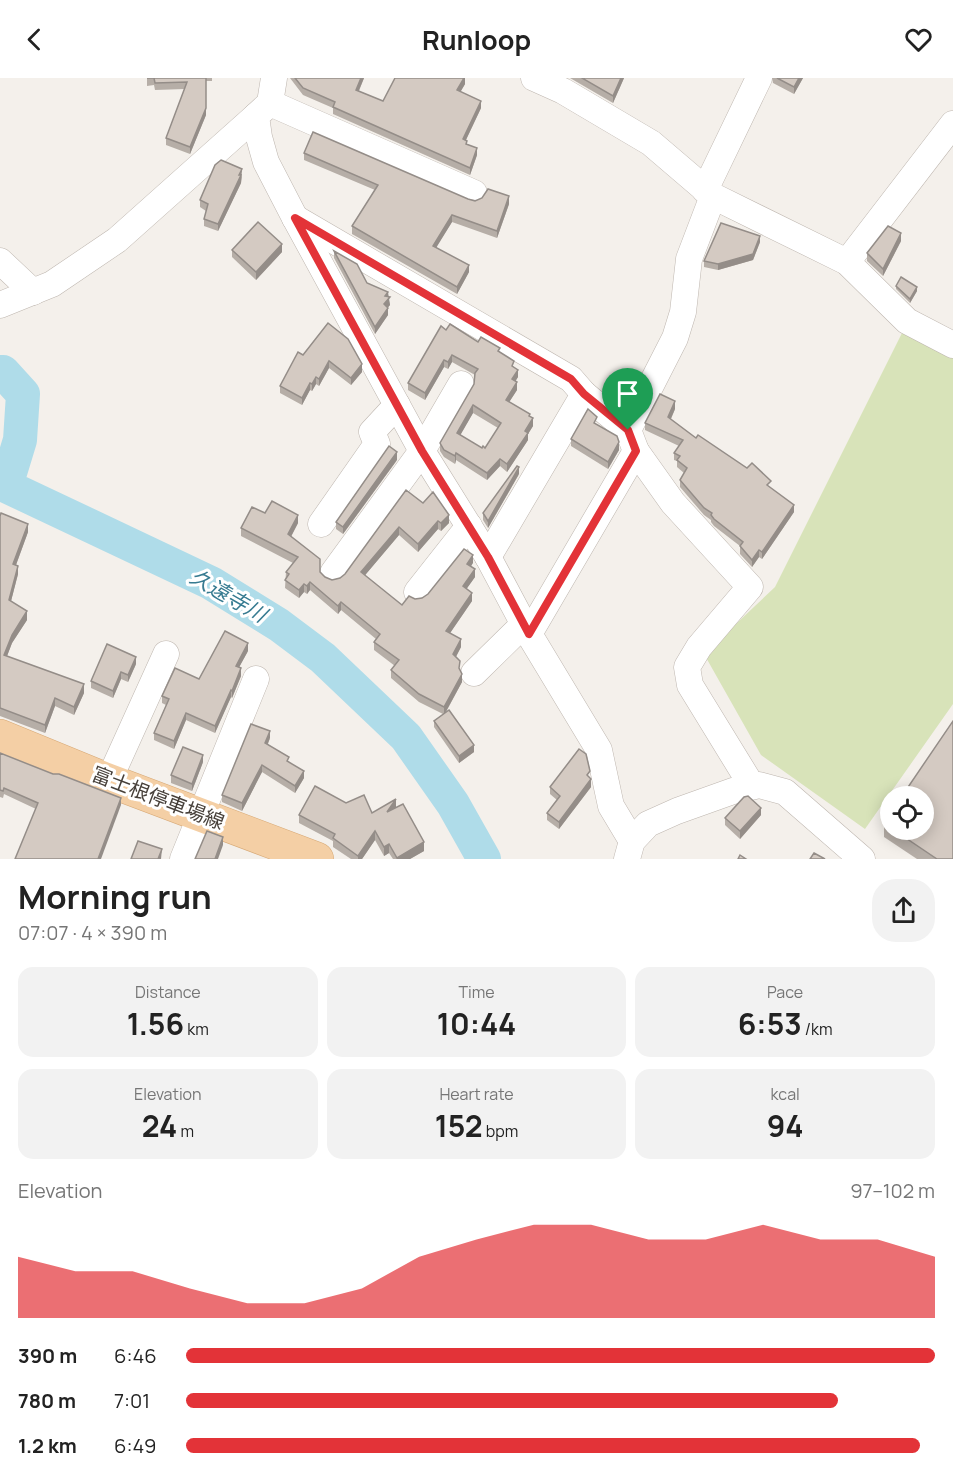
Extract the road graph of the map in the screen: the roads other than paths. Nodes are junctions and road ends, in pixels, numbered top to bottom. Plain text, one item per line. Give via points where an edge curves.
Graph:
1 (534, 78) edge
2 (759, 78) edge
3 (566, 85) edge
4 (267, 99) edge
5 (953, 124) edge
6 (474, 192) dead end
7 (709, 193) junction
8 (295, 218) junction
9 (0, 261) edge
10 (847, 262) junction
11 (33, 292) junction
12 (0, 305) edge
13 (953, 345) edge
14 (461, 384) dead end
15 (584, 394) junction
16 (398, 405) junction
17 (632, 441) junction
18 (422, 451) junction
19 (321, 524) dead end
20 (469, 526) junction
21 (488, 557) junction
22 (333, 573) dead end
23 (417, 592) dead end
24 (526, 629) junction
25 (166, 654) dead end
26 (474, 673) dead end
27 (256, 679) dead end
28 (0, 736) edge
29 (109, 780) junction
30 (752, 786) junction
31 (202, 815) junction
32 (629, 850) edge
33 (183, 859) edge
34 (317, 859) edge
35 (862, 859) edge

1 - 3 street
2 - 7 street
3 - 7 street via 651,143
4 - 6 street
4 - 8 street via 266,162
4 - 11 street via 117,240 52,284
5 - 10 street
7 - 10 street
7 - 17 street via 689,259 683,312 675,338
8 - 15 street via 571,379
8 - 16 street
9 - 11 street
10 - 13 street via 907,321
11 - 12 street
14 - 18 street
15 - 17 street
15 - 21 street
16 - 18 street
16 - 19 street via 372,432 377,444
17 - 24 street
17 - 30 street via 673,503 750,588 699,647 687,667 690,685
18 - 20 street
18 - 22 street
20 - 21 street
20 - 23 street
21 - 24 street
24 - 26 street
24 - 32 street via 599,750 611,806
25 - 29 street
27 - 31 street
28 - 29 main road, 富士根停車場線
29 - 31 main road, 富士根停車場線
30 - 32 street via 648,824
30 - 35 street via 785,792
31 - 33 street
31 - 34 main road, 富士根停車場線

